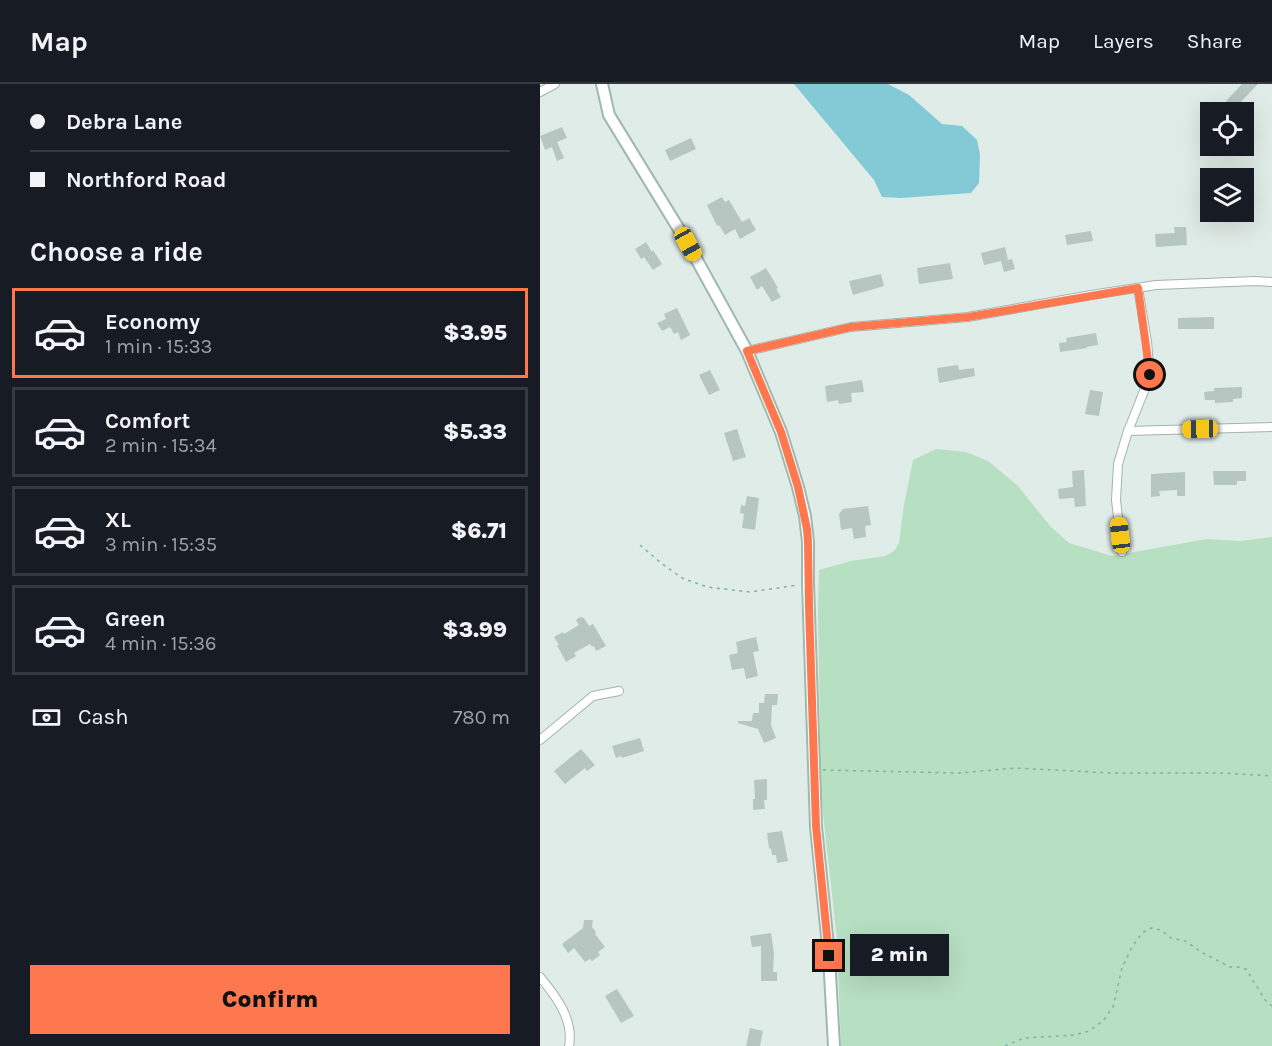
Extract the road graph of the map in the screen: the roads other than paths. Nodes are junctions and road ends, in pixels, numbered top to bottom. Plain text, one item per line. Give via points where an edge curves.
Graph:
1 (555, 84) edge
2 (602, 84) edge
3 (540, 92) edge
4 (1272, 282) edge
5 (1138, 288) junction
6 (747, 351) junction
7 (1272, 427) edge
8 (1128, 431) junction
9 (1122, 552) dead end
10 (619, 691) dead end
11 (540, 740) edge
12 (540, 977) edge
13 (569, 1046) edge
14 (834, 1046) edge

1 - 3 street
2 - 6 street via 609,115 688,244
4 - 5 street
5 - 6 street via 968,317 851,327
5 - 8 street via 1150,375
6 - 14 street via 781,432 805,516 816,826
7 - 8 street
8 - 9 street via 1118,464 1116,500
10 - 11 street via 593,696
12 - 13 street via 555,994 566,1017

